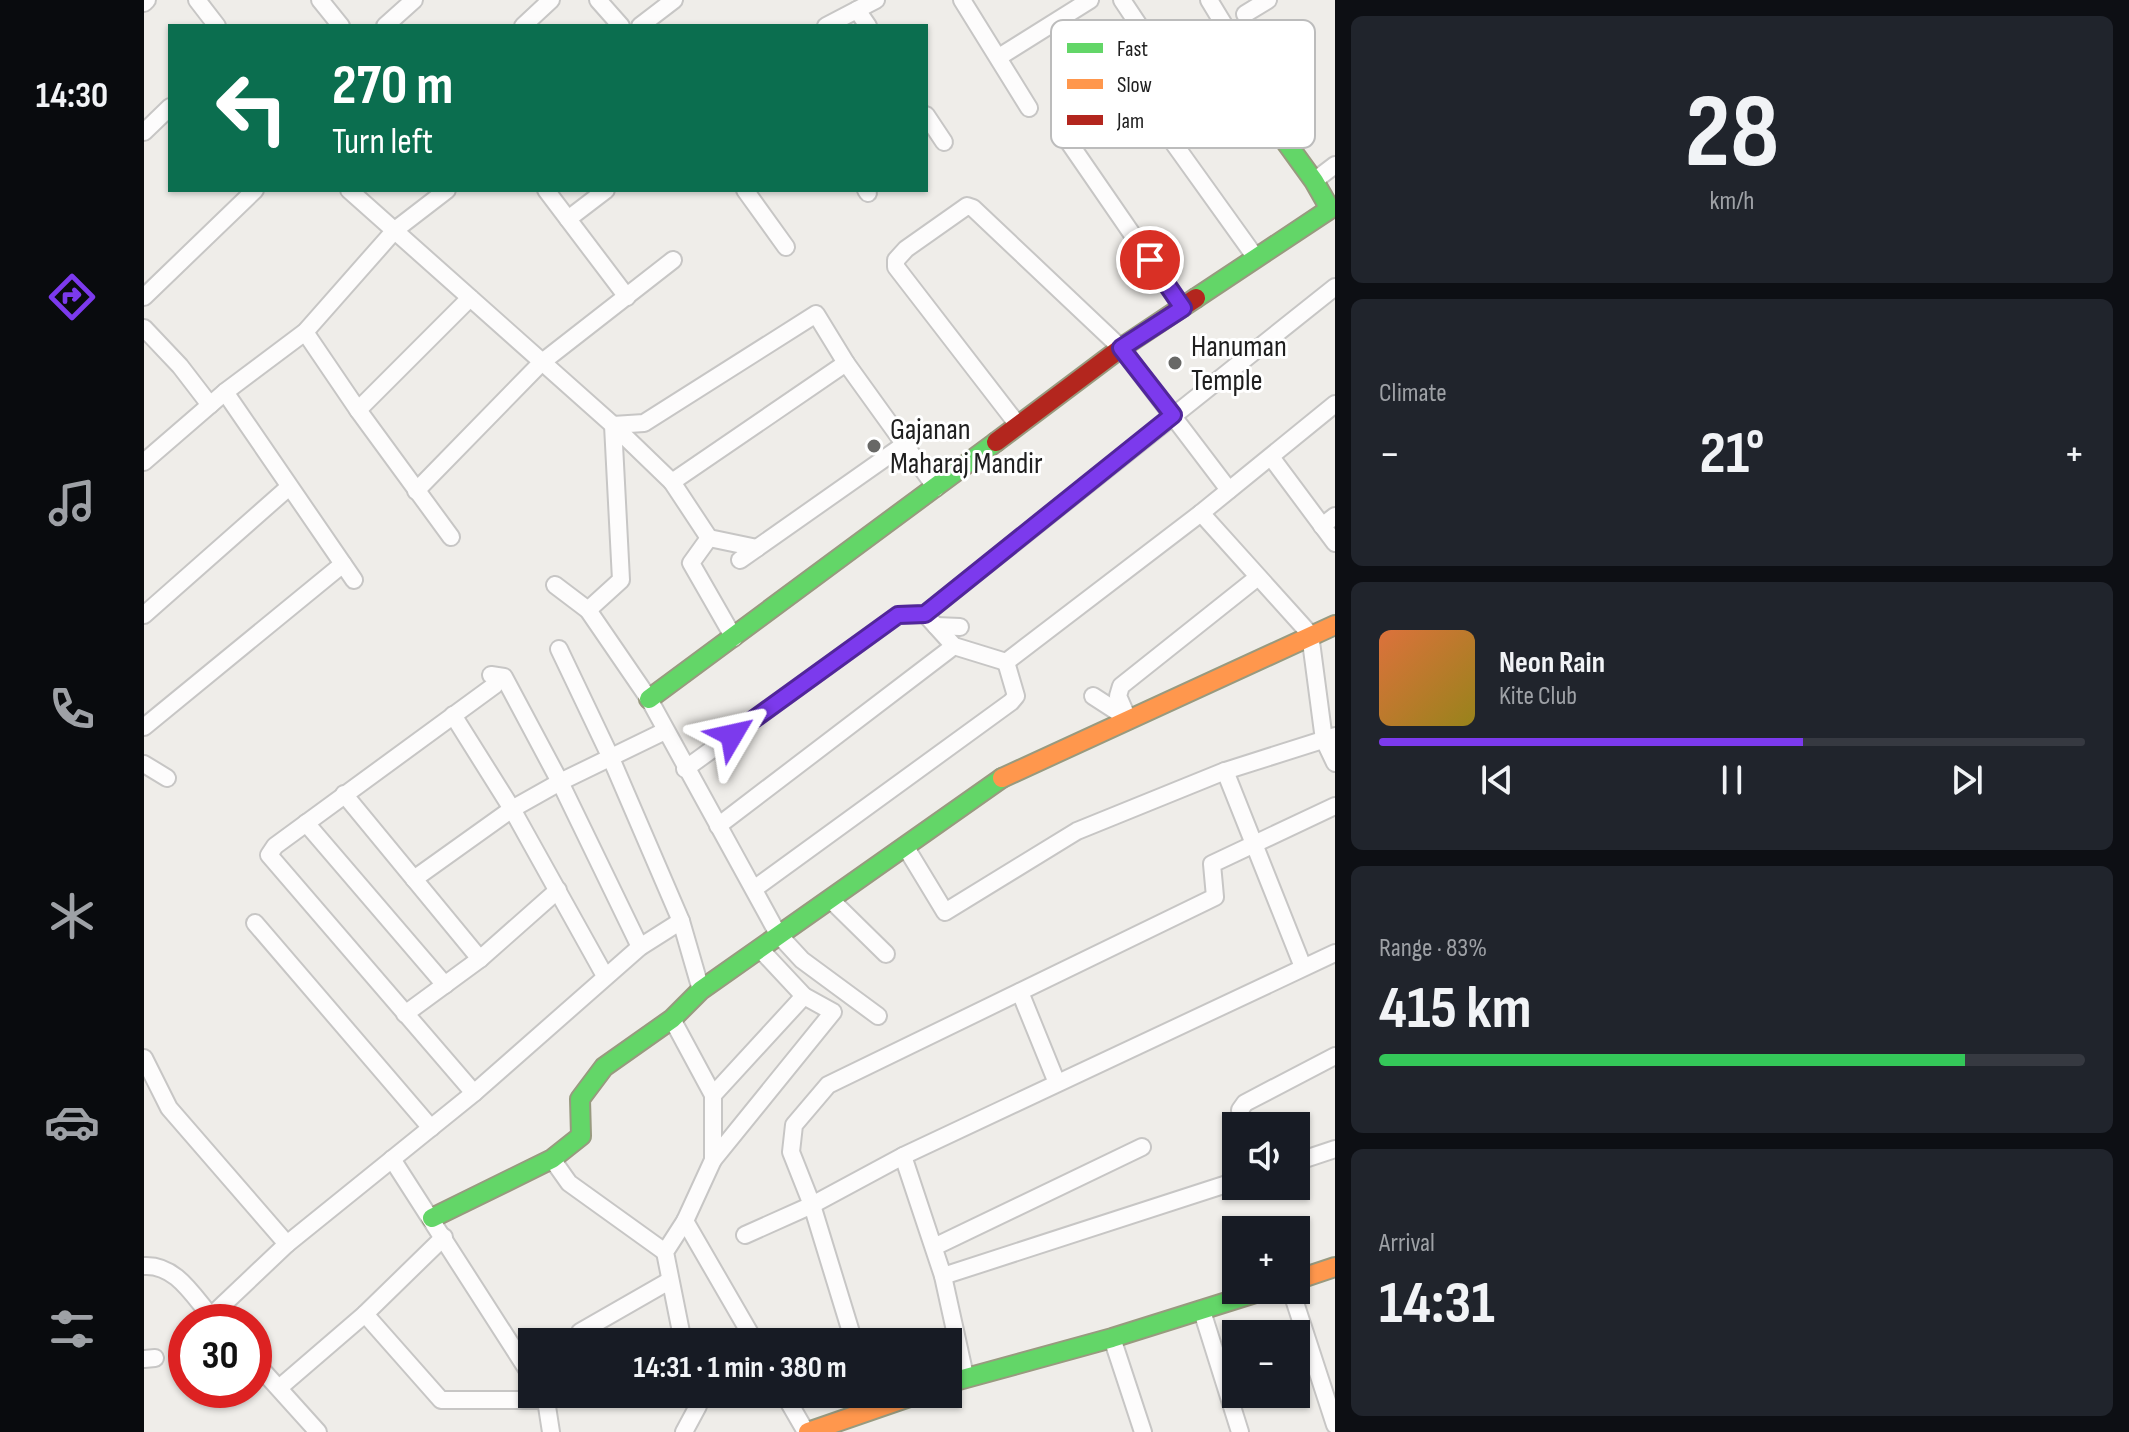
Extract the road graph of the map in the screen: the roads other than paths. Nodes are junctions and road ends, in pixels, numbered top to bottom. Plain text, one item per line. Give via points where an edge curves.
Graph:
1 (197, 0) edge
2 (320, 0) edge
3 (414, 0) edge
4 (551, 0) edge
5 (598, 0) edge
6 (674, 0) edge
7 (876, 0) edge
8 (962, 0) edge
9 (1090, 0) edge
10 (1122, 0) edge
11 (1209, 0) edge
12 (1268, 0) edge
13 (857, 10) junction
14 (1245, 14) dead end
15 (1058, 20) edge
16 (1135, 20) edge
17 (1221, 20) edge
18 (215, 24) edge
19 (339, 24) edge
20 (387, 24) edge
21 (525, 24) edge
22 (619, 24) edge
23 (643, 24) edge
24 (830, 24) edge
25 (867, 24) edge
26 (1051, 24) edge
27 (999, 57) junction
28 (1029, 108) dead end
29 (168, 109) edge
30 (928, 118) edge
31 (144, 132) edge
32 (944, 142) dead end
33 (1073, 148) edge
34 (1177, 148) edge
35 (1290, 148) edge
36 (1335, 165) edge
37 (1314, 181) junction
38 (253, 192) edge
39 (351, 192) edge
40 (444, 192) edge
41 (548, 192) edge
42 (603, 192) edge
43 (746, 192) edge
44 (568, 219) junction
45 (395, 230) junction
46 (786, 247) dead end
47 (1256, 258) junction
48 (673, 260) dead end
49 (1335, 287) edge
50 (144, 297) edge
51 (627, 297) junction
52 (470, 298) junction
53 (1183, 308) junction
54 (144, 328) edge
55 (305, 332) junction
56 (1121, 348) junction
57 (541, 363) junction
58 (846, 363) junction
59 (225, 392) junction
60 (1335, 404) edge
61 (210, 405) junction
62 (358, 410) junction
63 (1173, 415) junction
64 (604, 418) junction
65 (1018, 425) junction
66 (905, 444) junction
67 (1271, 457) junction
68 (144, 462) edge
69 (672, 482) junction
70 (289, 487) junction
71 (936, 488) junction
72 (1229, 490) junction
73 (416, 491) junction
74 (1201, 513) junction
75 (1329, 521) edge
76 (451, 537) dead end
77 (709, 538) junction
78 (1335, 543) edge
79 (757, 548) junction
80 (740, 560) dead end
81 (343, 564) junction
82 (1258, 577) junction
83 (354, 580) dead end
84 (555, 585) dead end
85 (588, 610) junction
86 (144, 615) edge
87 (931, 620) junction
88 (1335, 625) edge
89 (960, 627) dead end
90 (1310, 634) junction
91 (734, 638) junction
92 (954, 646) junction
93 (559, 649) dead end
94 (1006, 662) junction
95 (1093, 696) dead end
96 (649, 699) junction
97 (453, 715) junction
98 (1128, 719) junction
99 (144, 727) edge
100 (665, 731) junction
101 (1330, 738) edge
102 (610, 756) junction
103 (1335, 763) edge
104 (144, 764) edge
105 (685, 769) junction
106 (1225, 771) junction
107 (167, 778) dead end
108 (560, 782) junction
109 (344, 794) junction
110 (1335, 806) edge
111 (512, 809) junction
112 (306, 823) junction
113 (718, 826) junction
114 (1254, 844) junction
115 (905, 846) junction
116 (414, 879) junction
117 (754, 889) junction
118 (558, 890) junction
119 (830, 899) junction
120 (681, 921) junction
121 (255, 923) dead end
122 (778, 934) junction
123 (640, 947) junction
124 (760, 949) junction
125 (1335, 953) edge
126 (886, 954) dead end
127 (480, 959) junction
128 (1303, 967) junction
129 (605, 976) junction
130 (445, 985) junction
131 (701, 990) junction
132 (1020, 992) junction
133 (804, 996) junction
134 (405, 1014) junction
135 (878, 1016) dead end
136 (672, 1019) junction
137 (1335, 1056) edge
138 (144, 1058) edge
139 (1057, 1083) junction
140 (474, 1093) junction
141 (713, 1095) junction
142 (1240, 1112) edge
143 (431, 1128) junction
144 (1142, 1147) dead end
145 (1335, 1149) edge
146 (903, 1156) junction
147 (1310, 1157) edge
148 (392, 1159) junction
149 (552, 1159) junction
150 (713, 1160) junction
151 (1222, 1186) edge
152 (812, 1205) junction
153 (432, 1218) junction
154 (685, 1221) junction
155 (745, 1235) dead end
156 (444, 1237) junction
157 (287, 1244) junction
158 (934, 1247) junction
159 (665, 1252) junction
160 (144, 1266) edge
161 (1335, 1267) edge
162 (1310, 1275) edge
163 (943, 1276) junction
164 (669, 1281) junction
165 (201, 1304) edge
166 (229, 1304) edge
167 (1223, 1304) edge
168 (1296, 1304) edge
169 (1202, 1311) junction
170 (365, 1314) junction
171 (587, 1328) edge
172 (680, 1328) edge
173 (747, 1328) edge
174 (850, 1328) edge
175 (950, 1328) edge
176 (1112, 1338) junction
177 (518, 1355) edge
178 (962, 1377) edge
179 (272, 1380) edge
180 (279, 1388) junction
181 (518, 1398) edge
182 (547, 1408) edge
183 (697, 1408) edge
184 (792, 1408) edge
185 (859, 1408) edge
186 (1335, 1425) edge
187 (1139, 1431) edge
188 (318, 1432) edge
189 (551, 1432) edge
190 (684, 1432) edge
191 (807, 1432) edge
192 (1240, 1432) edge

1 - 18 street
2 - 19 street
3 - 20 street
4 - 21 street
5 - 22 street
6 - 23 street
7 - 13 street
8 - 27 street
9 - 15 street
10 - 16 street
11 - 17 street
12 - 14 street
13 - 24 street
13 - 25 street
26 - 27 street
27 - 28 street
29 - 31 street
30 - 32 street
33 - 53 street
34 - 47 street
35 - 37 street
36 - 37 street
37 - 47 street via 1330,209
38 - 50 street
39 - 45 street
40 - 45 street
41 - 44 street
42 - 44 street
43 - 46 street
44 - 51 street
45 - 52 street
45 - 55 street
47 - 53 street
48 - 51 street
49 - 63 street
51 - 57 street
52 - 57 street
52 - 62 street
53 - 56 street
54 - 61 street
55 - 59 street
55 - 62 street
56 - 63 street
56 - 65 street
56 - 65 street via 973,208 951,216 900,255 896,267
57 - 64 street
57 - 73 street
58 - 64 street via 816,314 644,423
58 - 66 street
58 - 69 street
59 - 61 street
59 - 70 street
60 - 67 street
61 - 68 street
62 - 73 street
63 - 72 street
63 - 87 street
64 - 69 street
64 - 85 street via 621,580
65 - 71 street
66 - 71 street
66 - 79 street
67 - 72 street
67 - 75 street
69 - 77 street
70 - 81 street
70 - 86 street
71 - 91 street
72 - 74 street
73 - 76 street
74 - 82 street
74 - 94 street
75 - 78 street
77 - 79 street
77 - 91 street via 691,563
79 - 80 street
81 - 83 street
81 - 99 street
82 - 90 street
82 - 98 street via 1121,686 1118,696
84 - 85 street
85 - 96 street
87 - 89 street
87 - 92 street
87 - 105 street via 898,615
88 - 90 street
90 - 98 street
90 - 101 street
91 - 96 street
92 - 94 street
92 - 113 street
93 - 102 street
94 - 117 street via 1016,696 1011,702
95 - 98 street
96 - 100 street
97 - 108 street via 493,680 504,677
97 - 109 street
97 - 111 street
98 - 115 street via 1007,774
100 - 102 street
100 - 105 street
101 - 103 street
101 - 106 street
102 - 108 street
102 - 120 street
104 - 107 street
105 - 113 street
106 - 114 street
106 - 115 street via 1077,831 945,912
108 - 111 street
108 - 123 street
109 - 112 street
109 - 116 street
110 - 114 street
111 - 116 street
111 - 118 street
112 - 130 street
112 - 134 street via 269,855
113 - 117 street
114 - 128 street
114 - 132 street via 1212,864 1215,897
115 - 119 street
116 - 127 street
117 - 122 street
118 - 127 street
118 - 129 street
119 - 122 street
119 - 126 street
120 - 123 street
120 - 131 street
121 - 143 street
122 - 124 street
122 - 135 street via 802,960
123 - 129 street
124 - 131 street
124 - 133 street
125 - 128 street
127 - 130 street
128 - 139 street
129 - 140 street
130 - 134 street
131 - 136 street
132 - 139 street
132 - 152 street via 828,1085 794,1125 791,1152
133 - 141 street
133 - 150 street via 833,1012
134 - 140 street
136 - 141 street
136 - 149 street via 604,1067 580,1099 581,1136
137 - 142 street via 1245,1103
138 - 157 street via 169,1108
139 - 146 street
140 - 143 street
141 - 150 street
143 - 148 street
144 - 158 street
145 - 147 street
146 - 152 street
146 - 158 street
148 - 153 street
148 - 157 street
149 - 153 street
149 - 159 street via 569,1183
150 - 154 street
151 - 163 street
152 - 155 street
152 - 174 street
153 - 156 street
154 - 159 street
154 - 173 street
156 - 170 street
156 - 177 street
157 - 166 street
158 - 163 street
159 - 164 street
160 - 165 street via 173,1272
161 - 162 street
163 - 175 street
164 - 171 street
164 - 172 street
167 - 169 street
168 - 186 street
169 - 176 street
169 - 192 street
170 - 180 street
170 - 181 street via 441,1400
176 - 178 street
176 - 187 street
179 - 180 street
180 - 188 street
182 - 189 street
183 - 190 street
184 - 191 street
185 - 191 street

